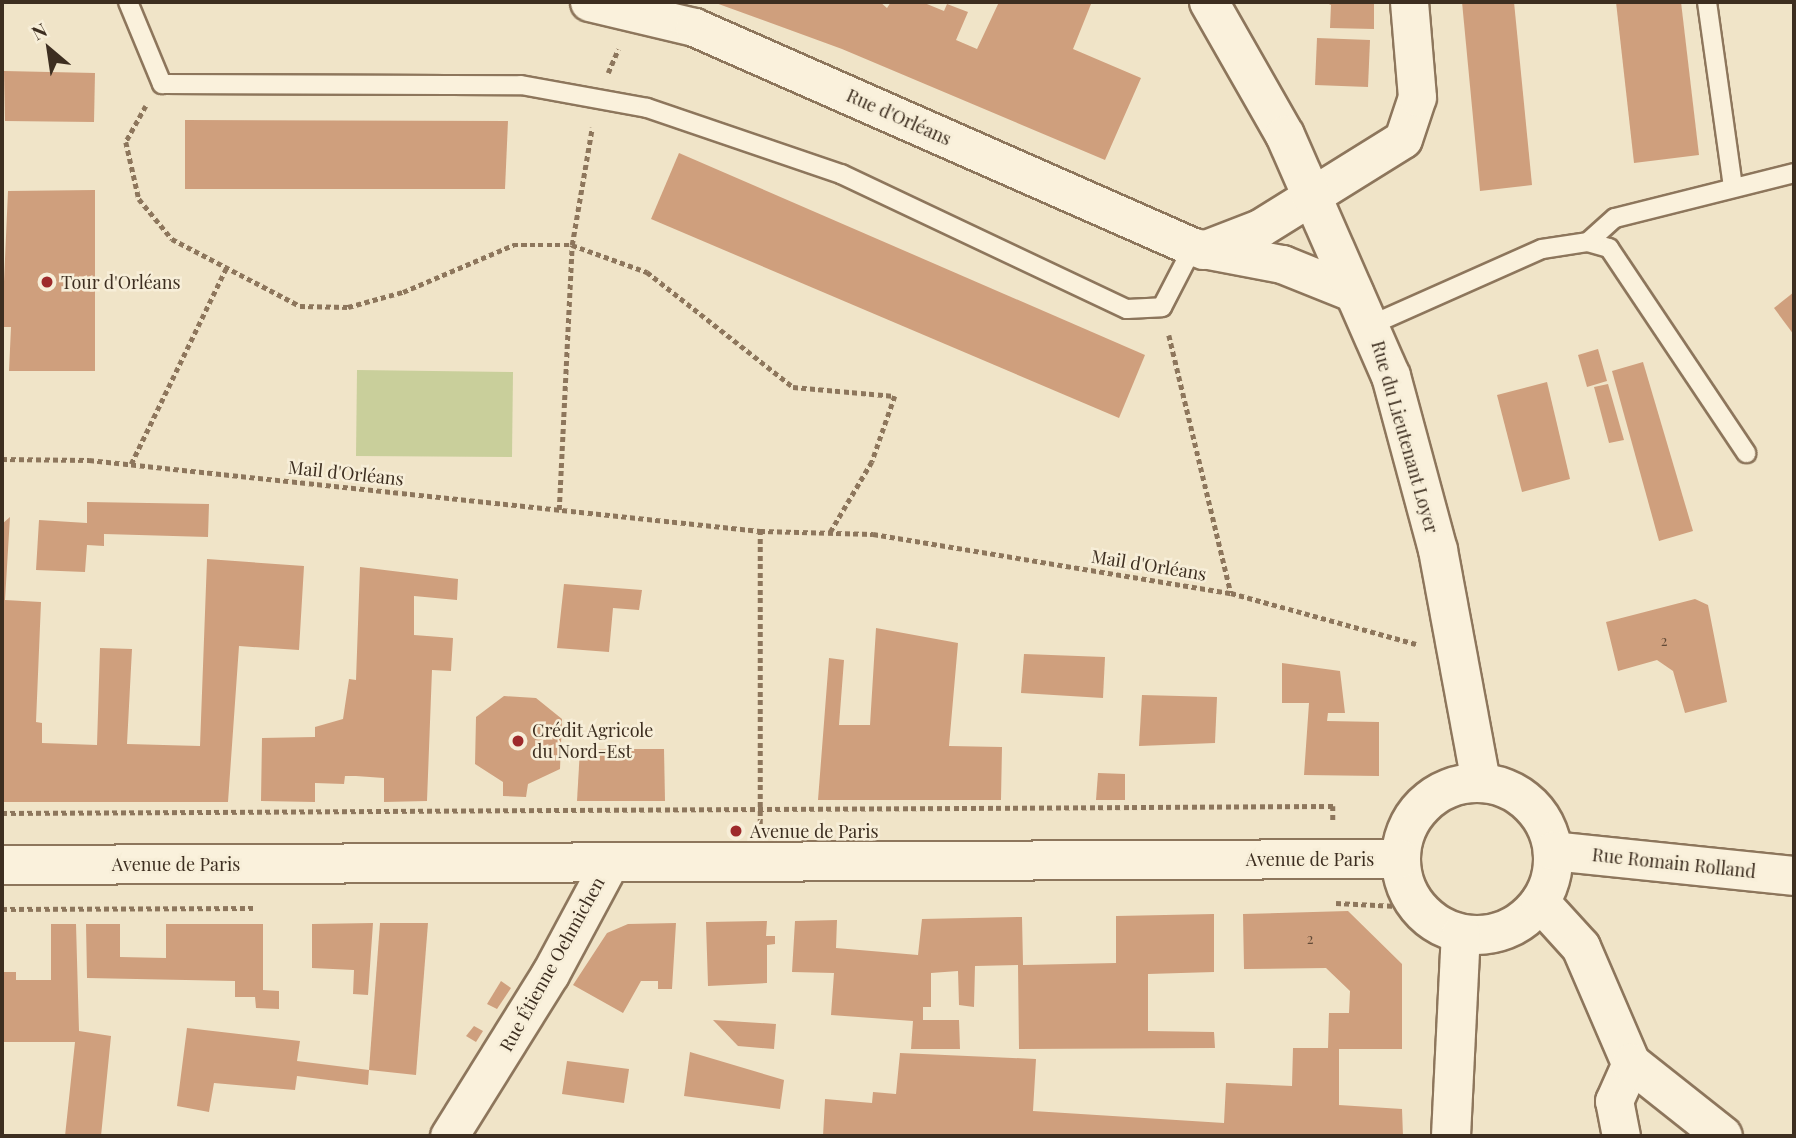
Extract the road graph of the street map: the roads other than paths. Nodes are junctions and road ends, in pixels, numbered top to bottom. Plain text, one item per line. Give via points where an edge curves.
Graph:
1 (128, 2) edge
2 (589, 2) edge
3 (1209, 2) edge
4 (1409, 2) edge
5 (1707, 2) edge
6 (1794, 173) edge
7 (1733, 186) junction
8 (1312, 199) junction
9 (1588, 242) junction
10 (1198, 249) junction
11 (1363, 309) junction
12 (1746, 453) dead end
13 (1480, 782) junction
14 (1553, 851) junction
15 (1400, 859) junction
16 (610, 862) junction
17 (2, 865) edge
18 (1794, 876) edge
19 (1541, 902) junction
20 (1461, 934) junction
21 (1631, 1063) junction
22 (449, 1136) edge
23 (1451, 1136) edge
24 (1621, 1136) edge
25 (1723, 1136) edge

1 - 10 lane via 162,84 520,85 647,108 841,174 1127,309 1162,307
2 - 10 street, Rue d'Orléans via 694,27
3 - 8 main road, Rue du Lieutenant Loyer via 1285,135
4 - 8 street via 1418,97 1403,139
5 - 7 lane
6 - 7 lane
7 - 9 lane via 1615,218
8 - 10 street
8 - 11 main road, Rue du Lieutenant Loyer
9 - 11 lane via 1542,249
9 - 12 lane via 1609,248
10 - 11 street, Rue d'Orléans via 1282,264
11 - 13 main road, Rue du Lieutenant Loyer via 1438,550
13 - 14 main road via 1528,802
13 - 15 main road via 1432,797 1414,814
14 - 18 main road, Rue Romain Rolland
14 - 19 main road
15 - 16 main road, Avenue de Paris
15 - 20 main road via 1417,907
16 - 17 main road, Avenue de Paris
16 - 22 street, Rue Étienne Oehmichen via 550,974
19 - 20 main road via 1506,930
19 - 21 main road via 1581,947
20 - 23 main road via 1452,1017
21 - 24 street via 1614,1101
21 - 25 main road

